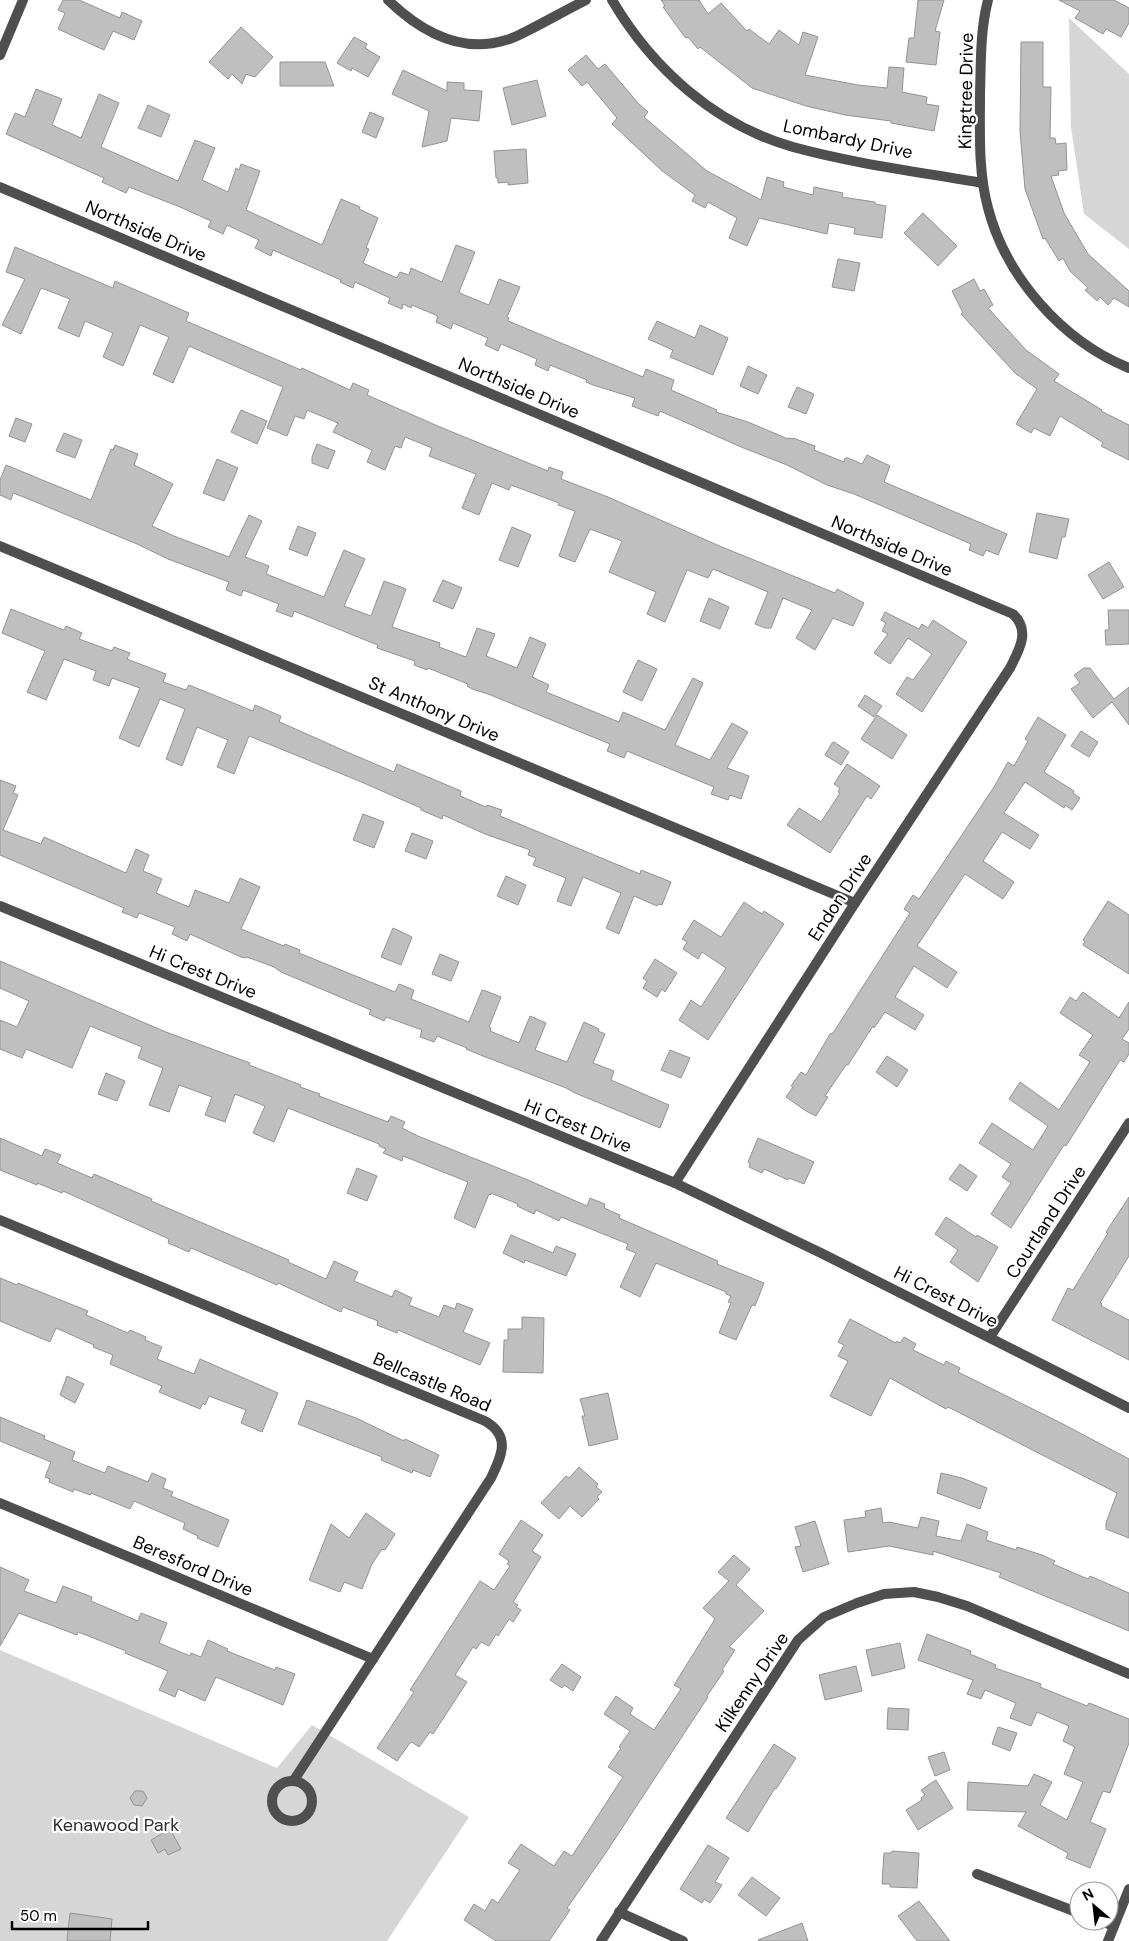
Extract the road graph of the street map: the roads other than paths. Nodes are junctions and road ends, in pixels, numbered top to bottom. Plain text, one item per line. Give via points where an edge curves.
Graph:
1 (23, 0) edge
2 (388, 0) edge
3 (586, 0) edge
4 (612, 0) edge
5 (988, 0) edge
6 (0, 54) edge
7 (983, 183) junction
8 (0, 187) edge
9 (1129, 368) edge
10 (0, 546) edge
11 (1022, 625) joint
12 (855, 903) junction
13 (0, 906) edge
14 (1129, 1123) edge
15 (675, 1183) junction
16 (0, 1220) edge
17 (990, 1338) junction
18 (1129, 1408) edge
19 (0, 1503) edge
20 (373, 1659) junction
21 (1129, 1674) edge
22 (294, 1780) junction
23 (977, 1874) dead end
24 (1129, 1889) edge
25 (1069, 1909) edge
26 (619, 1912) junction
27 (1119, 1914) edge
28 (601, 1941) edge
29 (683, 1941) edge

1 - 6 street
2 - 3 street via 434,34 456,42 480,44 507,40
4 - 7 street, Lombardy Drive via 624,21 672,76 710,108 762,136 831,156
5 - 7 street, Kingtree Drive via 981,53
7 - 9 street, Kingtree Drive via 997,233 1026,287 1074,335
8 - 11 street, Northside Drive via 1013,614
10 - 12 street, St Anthony Drive
11 - 12 street, Endon Drive via 1022,639 1010,668
12 - 15 street, Endon Drive
13 - 15 street, Hi Crest Drive
14 - 17 street, Courtland Drive
15 - 17 street, Hi Crest Drive
16 - 20 street, Bellcastle Road via 485,1421 499,1431 502,1447 491,1478
17 - 18 street, Hi Crest Drive
19 - 20 street, Beresford Drive
20 - 22 street, Bellcastle Road
21 - 26 street, Kilkenny Drive via 967,1606 914,1592 884,1594 824,1617 798,1640
22 - 22 street via 278,1786 271,1801 276,1813 293,1821 305,1816 312,1804 306,1786
23 - 25 street
24 - 27 street
26 - 28 street, Kilkenny Drive
26 - 29 street

